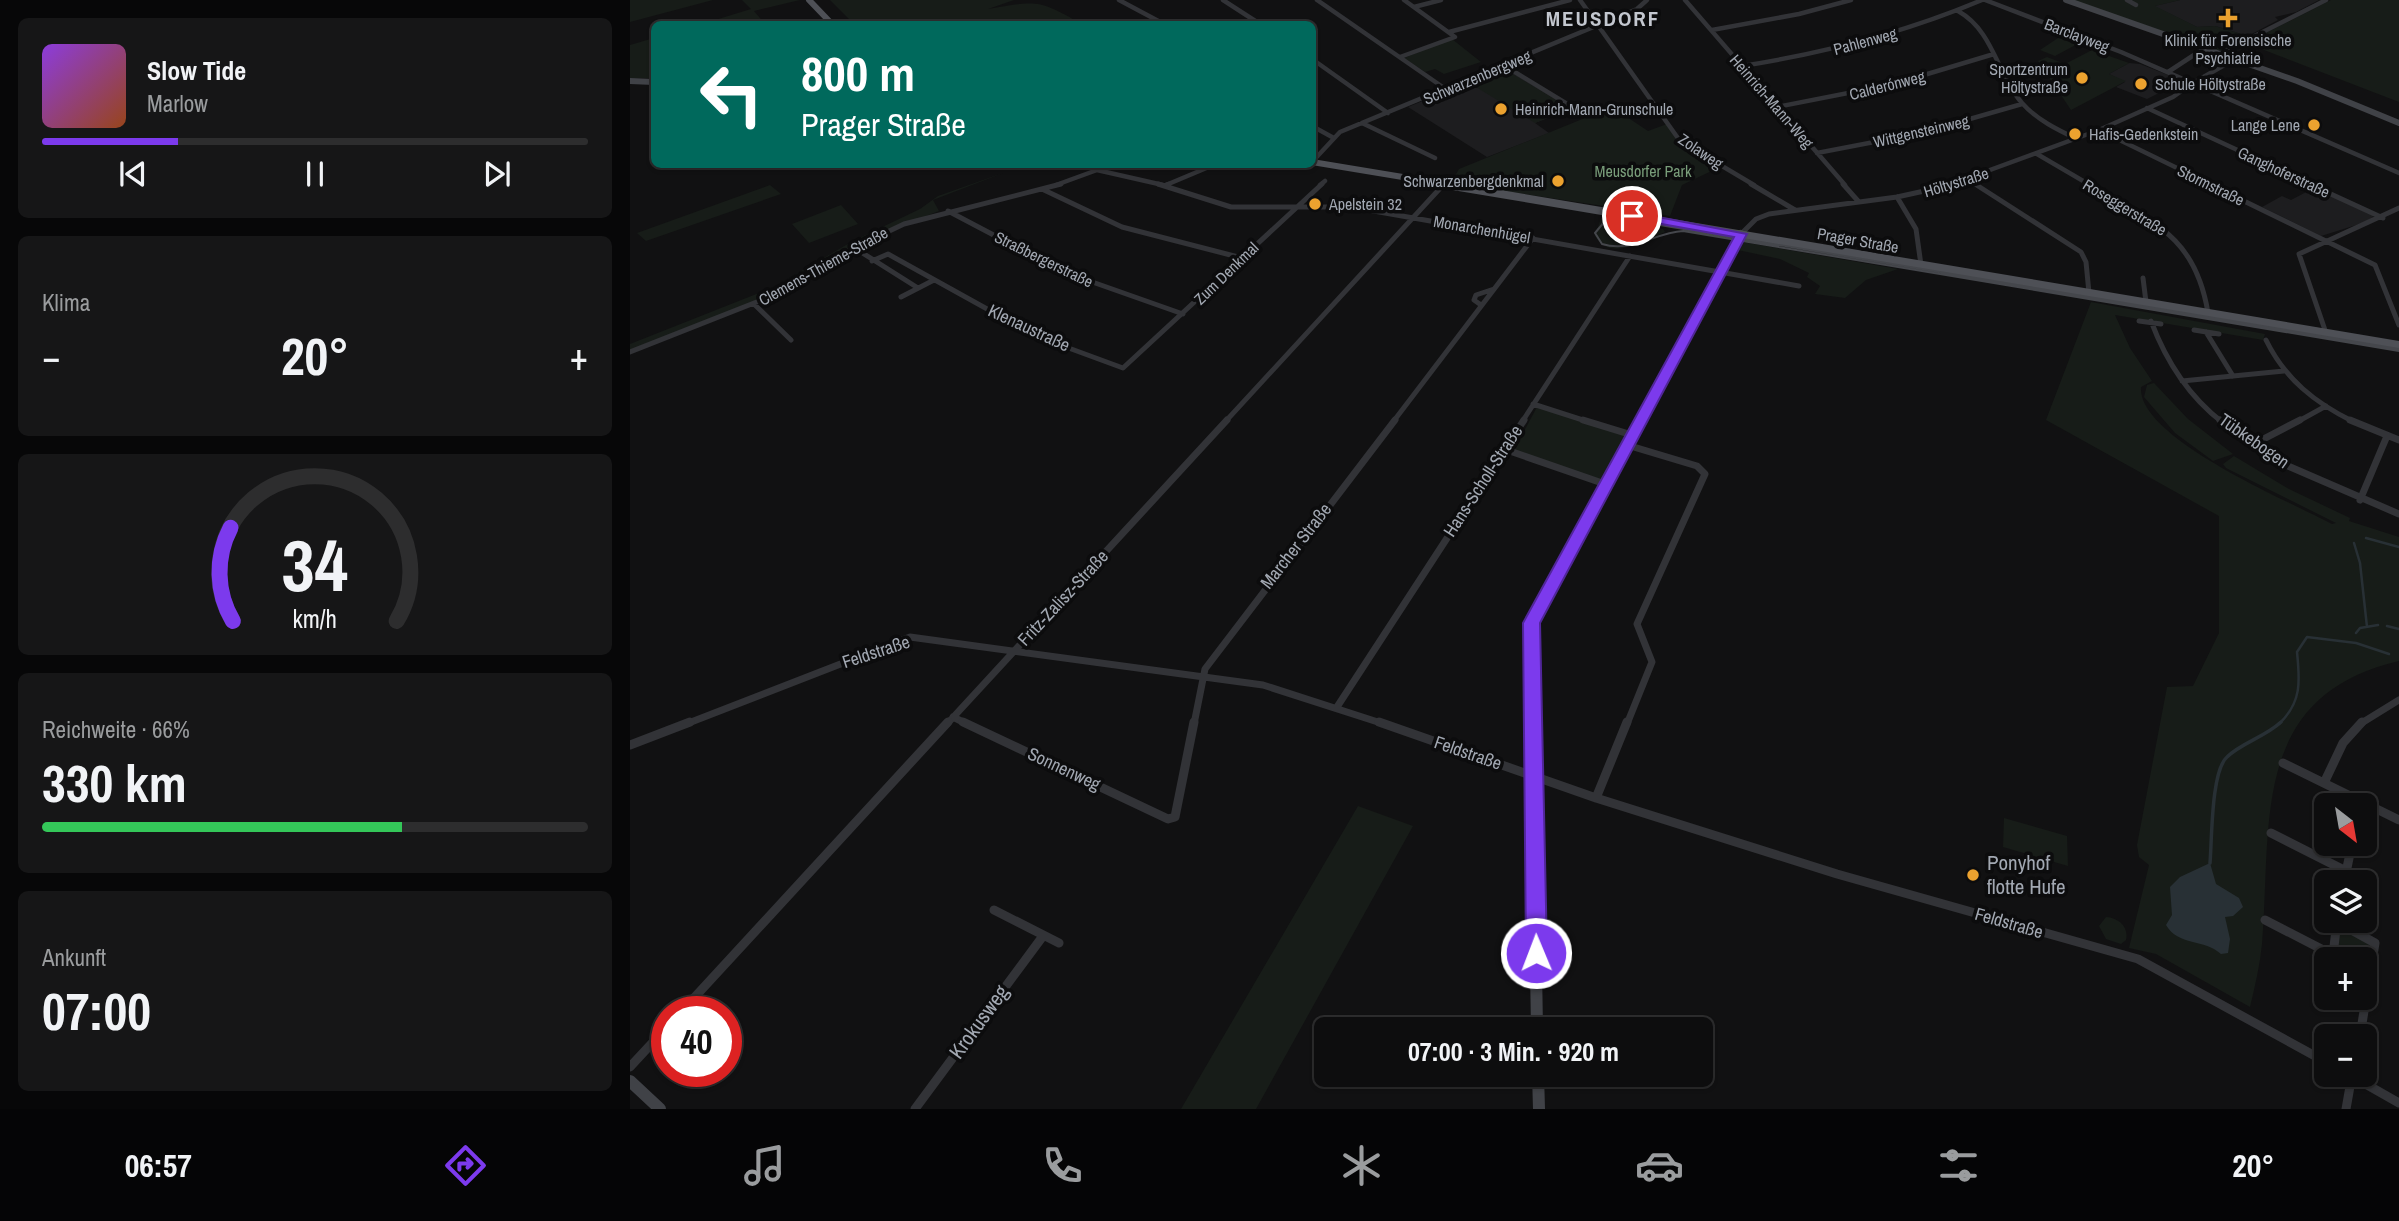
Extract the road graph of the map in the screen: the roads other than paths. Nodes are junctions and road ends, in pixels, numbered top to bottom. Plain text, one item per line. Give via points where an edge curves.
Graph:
1 (809, 0) edge
2 (1122, 0) edge
3 (1223, 0) edge
4 (1317, 0) edge
5 (1404, 0) edge
6 (1441, 0) edge
7 (1570, 0) edge
8 (1580, 0) edge
9 (1647, 0) edge
10 (1685, 0) edge
11 (1851, 0) edge
12 (2066, 0) edge
13 (2127, 0) edge
14 (2326, 0) edge
15 (1985, 1) edge
16 (2136, 5) dead end
17 (1414, 7) junction
18 (1958, 11) junction
19 (1965, 13) junction
20 (829, 21) edge
21 (1159, 21) edge
22 (1255, 21) edge
23 (1598, 26) junction
24 (1712, 30) junction
25 (1448, 32) junction
26 (2197, 53) dead end
27 (1994, 54) junction
28 (2219, 54) junction
29 (1400, 57) junction
30 (2235, 59) junction
31 (1316, 62) edge
32 (1505, 66) junction
33 (1742, 66) junction
34 (2168, 72) junction
35 (630, 81) edge
36 (651, 82) edge
37 (2193, 83) junction
38 (1447, 90) junction
39 (2022, 103) junction
40 (1777, 107) junction
41 (2147, 108) junction
42 (1388, 113) junction
43 (1582, 113) dead end
44 (1362, 123) junction
45 (2399, 123) edge
46 (1316, 128) edge
47 (2099, 130) junction
48 (1332, 137) junction
49 (2077, 139) junction
50 (1817, 153) junction
51 (2037, 154) junction
52 (1316, 157) edge
53 (1435, 158) dead end
54 (1316, 163) edge
55 (1094, 168) edge
56 (1206, 168) edge
57 (2399, 173) edge
58 (1968, 179) junction
59 (1325, 181) dead end
60 (1444, 184) junction
61 (1166, 185) junction
62 (1044, 190) junction
63 (1897, 197) junction
64 (1858, 201) junction
65 (1295, 207) junction
66 (2399, 208) edge
67 (1795, 210) junction
68 (948, 211) junction
69 (2390, 214) junction
70 (1415, 216) junction
71 (2383, 218) junction
72 (2399, 218) edge
73 (1741, 234) junction
74 (1533, 238) junction
75 (2323, 241) junction
76 (853, 247) junction
77 (1630, 256) junction
78 (1242, 258) junction
79 (872, 261) junction
80 (1921, 265) junction
81 (1720, 272) junction
82 (2143, 278) dead end
83 (934, 281) junction
84 (1799, 286) dead end
85 (918, 288) junction
86 (1494, 289) junction
87 (2089, 293) junction
88 (901, 297) dead end
89 (2146, 302) junction
90 (754, 304) junction
91 (1481, 305) junction
92 (2208, 313) junction
93 (1183, 314) junction
94 (2139, 321) dead end
95 (2151, 322) junction
96 (2161, 324) dead end
97 (2399, 325) edge
98 (2194, 330) dead end
99 (2206, 332) junction
100 (2326, 333) junction
101 (2219, 334) dead end
102 (791, 340) dead end
103 (2266, 340) dead end
104 (2399, 345) edge
105 (630, 352) edge
106 (1127, 366) joint
107 (2284, 371) junction
108 (2233, 376) junction
109 (2182, 381) junction
110 (1533, 404) junction
111 (2326, 406) junction
112 (1632, 435) junction
113 (2387, 436) junction
114 (2399, 440) edge
115 (2254, 444) junction
116 (1627, 445) junction
117 (1504, 449) junction
118 (1605, 484) junction
119 (2360, 500) junction
120 (2399, 514) edge
121 (1013, 652) junction
122 (1203, 677) junction
123 (2399, 700) edge
124 (1337, 707) junction
125 (953, 717) junction
126 (630, 745) edge
127 (2283, 763) dead end
128 (1534, 775) junction
129 (2324, 783) junction
130 (2342, 793) edge
131 (1596, 798) junction
132 (2377, 810) edge
133 (1175, 817) joint
134 (2399, 820) edge
135 (2272, 833) dead end
136 (2344, 870) edge
137 (993, 910) dead end
138 (2265, 920) dead end
139 (2358, 933) edge
140 (1043, 936) junction
141 (1059, 943) dead end
142 (2317, 947) edge
143 (2374, 947) edge
144 (696, 996) edge
145 (1538, 1017) edge
146 (651, 1044) edge
147 (2314, 1055) edge
148 (630, 1067) edge
149 (630, 1081) edge
150 (1538, 1087) edge
151 (2349, 1087) edge
152 (2372, 1087) edge
153 (2399, 1103) edge
154 (660, 1109) edge
155 (915, 1109) edge
156 (1539, 1109) edge
157 (2346, 1109) edge

1 - 20 main road
2 - 21 street
3 - 22 street
4 - 29 street
5 - 17 street
6 - 17 street
7 - 25 street
8 - 23 street, Zolaweg
9 - 23 street, Schwarzenbergweg
10 - 24 street, Heinrich-Mann-Weg
11 - 24 street
12 - 28 street
13 - 16 street
14 - 28 street
15 - 18 street, Pahlenweg
15 - 19 street
15 - 34 street, Barclayweg
17 - 25 street
18 - 19 street
18 - 33 street, Pahlenweg via 1875,40
19 - 27 street
23 - 32 street, Schwarzenbergweg
23 - 67 street, Zolaweg via 1677,138
24 - 33 street, Heinrich-Mann-Weg
25 - 29 street via 1455,37
26 - 34 street
27 - 39 street
27 - 40 street, Calderónweg via 1894,85
28 - 30 street
29 - 38 street
30 - 37 street, Höltystraße
30 - 45 street
31 - 42 street
32 - 38 street, Schwarzenbergweg
32 - 43 street
33 - 40 street, Heinrich-Mann-Weg
34 - 37 street, Barclayweg
35 - 36 street
37 - 41 street, Höltystraße
37 - 57 street, Barclayweg
38 - 42 street, Schwarzenbergweg
39 - 49 street
39 - 50 street, Wittgensteinweg via 1921,133
40 - 50 street, Heinrich-Mann-Weg
41 - 47 street, Höltystraße
41 - 71 street, Ganghoferstraße
42 - 44 street, Schwarzenbergweg
44 - 48 street, Schwarzenbergweg
44 - 53 street
46 - 48 street
47 - 49 street, Höltystraße
47 - 75 street, Stormstraße
48 - 52 street, Schwarzenbergweg
49 - 51 street, Höltystraße
50 - 64 street, Heinrich-Mann-Weg
51 - 58 street, Höltystraße
51 - 92 street, Roseggerstraße via 2180,242 2198,269
54 - 60 main road, Prager Straße
55 - 61 street, Monarchenhügel
55 - 62 street, Clemens-Thieme-Straße
56 - 61 street
58 - 63 street, Höltystraße
58 - 87 street via 2081,252
59 - 65 street, Zum Denkmal
60 - 70 street, Fritz-Zalisz-Straße
60 - 73 main road, Prager Straße
61 - 65 street, Monarchenhügel via 1231,207
62 - 68 street, Clemens-Thieme-Straße
62 - 78 street via 1122,228
63 - 64 street, Höltystraße
63 - 80 street via 1917,229
64 - 67 street, Höltystraße
65 - 70 street, Monarchenhügel via 1346,207
65 - 78 street, Zum Denkmal
66 - 69 street
67 - 73 street, Höltystraße via 1761,217
68 - 76 street, Clemens-Thieme-Straße
68 - 93 street, Straßbergerstraße via 1065,272
69 - 71 street
69 - 72 street
70 - 74 street, Monarchenhügel
70 - 121 street, Fritz-Zalisz-Straße
71 - 75 street
73 - 80 main road, Prager Straße
73 - 81 street
74 - 77 street, Monarchenhügel
74 - 86 street, Marcher Straße
75 - 97 street, Stormstraße via 2375,265
75 - 100 street via 2299,254
76 - 79 street
76 - 90 street, Clemens-Thieme-Straße
77 - 81 street, Monarchenhügel
77 - 110 street, Hans-Scholl-Straße
78 - 93 street, Zum Denkmal
79 - 83 street, Klenaustraße via 888,254
79 - 85 street
80 - 87 main road, Prager Straße
81 - 84 street, Monarchenhügel
81 - 112 street
82 - 89 street
83 - 85 street
83 - 106 street, Klenaustraße via 1036,336
85 - 88 street
86 - 91 street, Marcher Straße
86 - 91 street, Marcher Straße via 1476,295 1474,300
87 - 89 main road, Prager Straße
89 - 92 main road, Prager Straße
90 - 102 street
90 - 105 street, Clemens-Thieme-Straße
91 - 122 street, Marcher Straße via 1238,623
92 - 100 main road, Prager Straße
93 - 106 street, Zum Denkmal
94 - 95 street
95 - 96 street
95 - 109 street, Tübkebogen via 2165,359
98 - 99 street
99 - 101 street
99 - 108 street
100 - 104 main road, Prager Straße
103 - 107 street
107 - 108 street
107 - 111 street
108 - 109 street
109 - 115 street, Tübkebogen
110 - 112 street
110 - 117 street, Hans-Scholl-Straße
111 - 113 street
111 - 115 street
112 - 116 street
113 - 114 street
113 - 119 street
115 - 119 street, Tübkebogen
116 - 118 street
116 - 131 street via 1697,466 1705,474 1637,624 1653,662
117 - 118 street
117 - 124 street, Hans-Scholl-Straße
118 - 128 street via 1531,623
119 - 120 street, Tübkebogen
121 - 122 street, Feldstraße
121 - 125 street, Fritz-Zalisz-Straße
121 - 126 street, Feldstraße via 910,637
122 - 124 street, Feldstraße via 1274,687
122 - 133 street, Marcher Straße
123 - 129 street via 2371,714 2347,734
124 - 128 street, Feldstraße
125 - 133 street, Sonnenweg via 1168,819
125 - 144 street, Fritz-Zalisz-Straße
127 - 129 street
128 - 131 street, Feldstraße
128 - 145 street
129 - 130 street
131 - 147 street, Feldstraße via 1838,874 2138,959
132 - 134 street
135 - 136 street
137 - 140 street
138 - 142 street
139 - 143 street via 2375,943
140 - 141 street
140 - 155 street, Krokusweg
146 - 148 street
149 - 154 street
150 - 156 street
151 - 157 street
152 - 153 street

